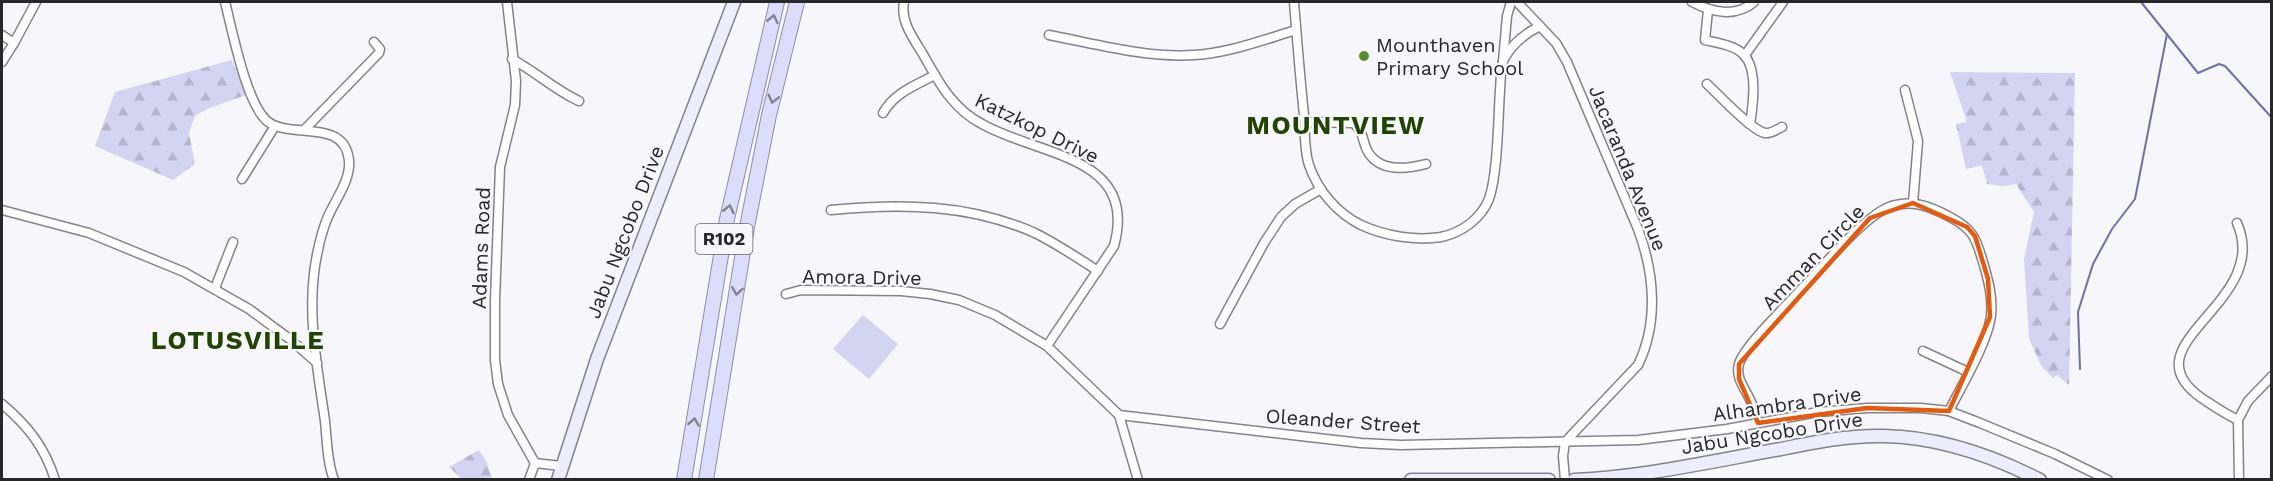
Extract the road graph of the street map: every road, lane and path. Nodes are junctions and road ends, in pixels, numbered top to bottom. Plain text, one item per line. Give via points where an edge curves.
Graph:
1 (36, 2) edge
2 (225, 2) edge
3 (507, 2) edge
4 (734, 2) edge
5 (777, 2) edge
6 (797, 2) edge
7 (904, 2) edge
8 (1294, 2) edge
9 (1511, 2) edge
10 (1517, 2) edge
11 (1692, 2) edge
12 (1754, 2) edge
13 (1783, 2) edge
14 (1708, 10) junction
15 (1540, 26) junction
16 (1296, 30) junction
17 (1049, 35) dead end
18 (2, 36) edge
19 (374, 42) dead end
20 (14, 43) junction
21 (1745, 55) junction
22 (512, 59) junction
23 (1503, 61) junction
24 (2, 62) edge
25 (935, 75) junction
26 (1707, 84) dead end
27 (1905, 90) dead end
28 (579, 101) dead end
29 (883, 113) dead end
30 (1305, 122) junction
31 (1750, 124) junction
32 (275, 126) junction
33 (1782, 127) dead end
34 (304, 130) junction
35 (1426, 164) dead end
36 (242, 179) dead end
37 (1321, 189) junction
38 (1913, 203) junction
39 (2, 210) edge
40 (831, 210) dead end
41 (2237, 224) dead end
42 (233, 242) dead end
43 (2253, 257) dead end
44 (1098, 271) junction
45 (215, 288) junction
46 (786, 294) dead end
47 (2233, 299) dead end
48 (1220, 324) dead end
49 (1047, 346) junction
50 (1923, 351) dead end
51 (317, 363) junction
52 (1968, 372) junction
53 (2271, 376) edge
54 (2, 404) edge
55 (1949, 411) junction
56 (1119, 416) junction
57 (2238, 420) junction
58 (1758, 423) junction
59 (1565, 442) junction
60 (535, 462) junction
61 (561, 466) junction
62 (55, 480) edge
63 (334, 480) edge
64 (529, 480) edge
65 (558, 480) edge
66 (684, 480) edge
67 (706, 480) edge
68 (1138, 480) edge
69 (1412, 480) edge
70 (1549, 480) edge
71 (1565, 480) edge
72 (1574, 480) edge
73 (2040, 480) edge
74 (2108, 480) edge
75 (2239, 480) edge

1 - 20 street
2 - 32 street via 253,99 262,116
3 - 22 street, Adams Road
4 - 61 main road, Jabu Ngcobo Drive via 597,359
66 -> 5 main road, R102 via 727,219
6 -> 67 main road, R102 via 749,216
7 - 25 street, Katzkop Drive via 908,28
8 - 16 street
9 - 23 street
10 - 15 street, Jacaranda Avenue
11 - 14 street
12 - 14 street via 1726,12
13 - 21 street
14 - 21 street via 1705,40
15 - 23 street via 1516,43
15 - 59 street, Jacaranda Avenue via 1567,62 1648,254 1652,278 1650,333 1638,365
16 - 17 street via 1236,49 1194,55 1145,54
16 - 30 street
18 - 20 street
19 - 34 street via 379,53
20 - 24 street
21 - 31 street via 1753,80
22 - 28 street
22 - 60 street, Adams Road via 515,105 500,167 495,360 508,415
23 - 37 street via 1489,199 1468,226 1453,235 1434,238 1375,231 1342,213
25 - 29 street via 898,95
25 - 44 street, Katzkop Drive via 960,109 981,124 1090,167 1107,184 1118,208 1119,229 1114,246
26 - 31 street
27 - 38 street via 1918,141
30 - 35 street via 1353,123 1369,153 1385,166 1413,168
30 - 37 street via 1308,163
31 - 33 street via 1765,133
32 - 34 street
32 - 36 street
34 - 51 street via 334,136 345,147 349,160 347,175 322,235 314,274
37 - 48 street via 1294,204 1281,217
38 - 52 street via 1933,208 1967,227 1981,253 1991,299 1990,317
38 - 58 street, Amman Circle via 1888,208 1870,218 1744,354 1739,379
39 - 45 street via 89,233
40 - 44 street via 896,205 959,210 1036,234
41 - 43 street via 2249,240
42 - 45 street
44 - 49 street, Katzkop Drive
45 - 51 street via 266,320
46 - 49 street, Amora Drive via 801,290 901,291 959,300
47 - 57 street via 2184,356 2181,374 2192,391
49 - 56 street, Amora Drive
50 - 52 street
51 - 63 street
52 - 55 street
53 - 57 street via 2248,401
54 - 62 street via 34,436
55 - 58 street, Alhambra Drive via 1867,408
55 - 74 street, Alhambra Drive via 2055,453
56 - 59 street, Oleander Street via 1361,443
56 - 68 street, Amora Drive
57 - 75 street
58 - 59 street, Alhambra Drive via 1638,440
59 - 71 street
60 - 61 street
60 - 64 street
61 - 65 main road, Jabu Ngcobo Drive
69 - 70 main road
72 - 73 main road, Jabu Ngcobo Drive via 1656,471 1848,436 1886,436 1969,449

